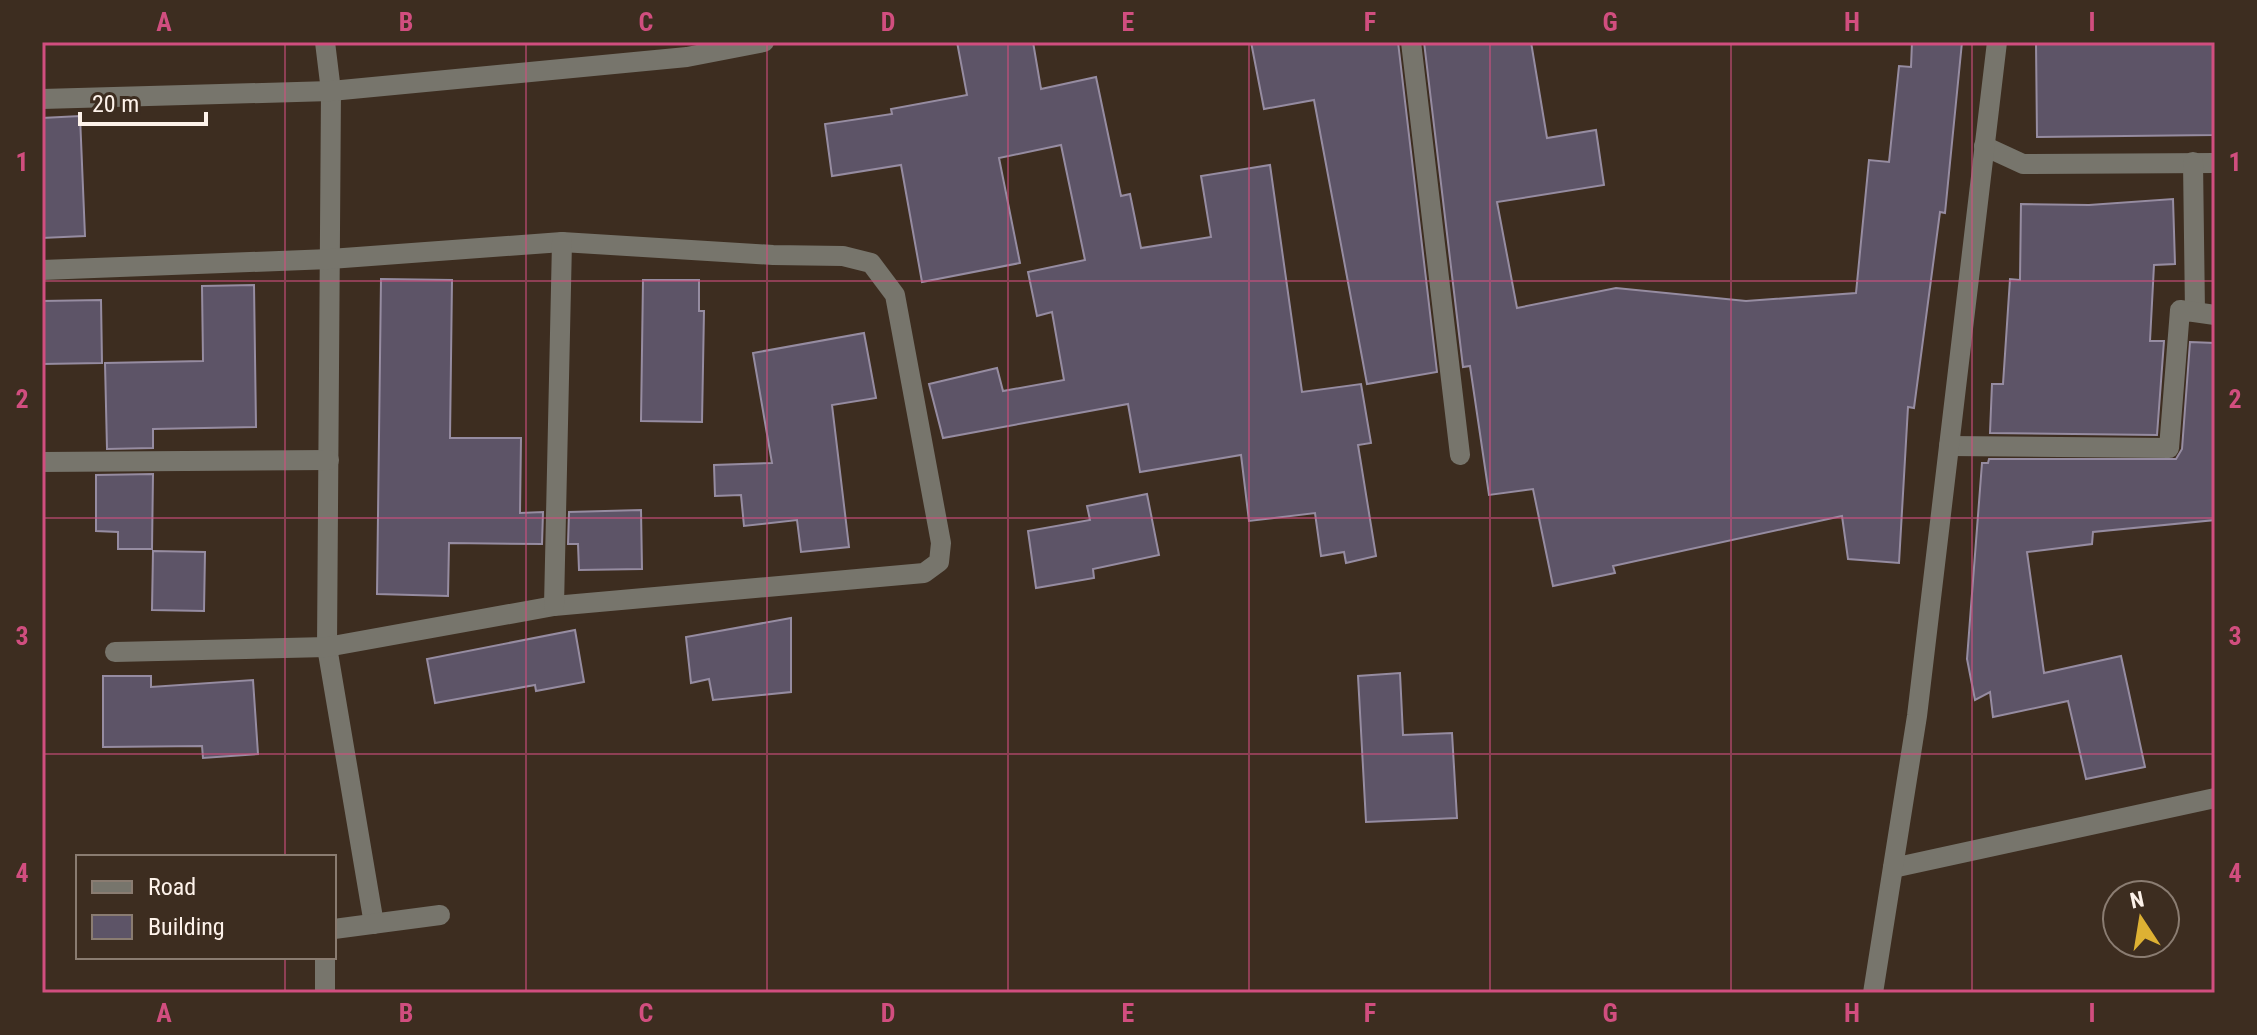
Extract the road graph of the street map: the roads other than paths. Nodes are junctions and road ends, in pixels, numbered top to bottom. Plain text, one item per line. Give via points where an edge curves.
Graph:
1 (325, 42) edge
2 (764, 42) edge
3 (1411, 42) edge
4 (1997, 42) edge
5 (686, 50) edge
6 (331, 91) junction
7 (42, 99) edge
8 (1984, 146) junction
9 (2193, 162) junction
10 (2215, 163) edge
11 (562, 242) junction
12 (330, 259) junction
13 (42, 270) edge
14 (2205, 314) edge
15 (1949, 446) junction
16 (1460, 455) dead end
17 (329, 460) junction
18 (42, 462) edge
19 (554, 606) junction
20 (327, 647) junction
21 (115, 652) dead end
22 (2215, 798) edge
23 (1893, 868) junction
24 (440, 915) dead end
25 (374, 924) junction
26 (336, 929) edge
27 (325, 959) edge
28 (325, 993) edge
29 (1873, 993) edge

1 - 6 street
2 - 5 street
3 - 16 street
4 - 8 street
5 - 6 street
6 - 7 street
6 - 12 street
8 - 9 street via 2023,164
8 - 15 street
9 - 10 street
9 - 14 street
11 - 12 street
11 - 19 street
11 - 19 street via 843,256 871,263 895,295 941,543 939,562 924,573
12 - 13 street
12 - 17 street
14 - 15 street via 2180,310 2169,448
15 - 23 street
17 - 18 street
17 - 20 street
19 - 20 street
20 - 21 street
20 - 25 street
22 - 23 street
23 - 29 street
24 - 25 street
25 - 26 street
27 - 28 street

